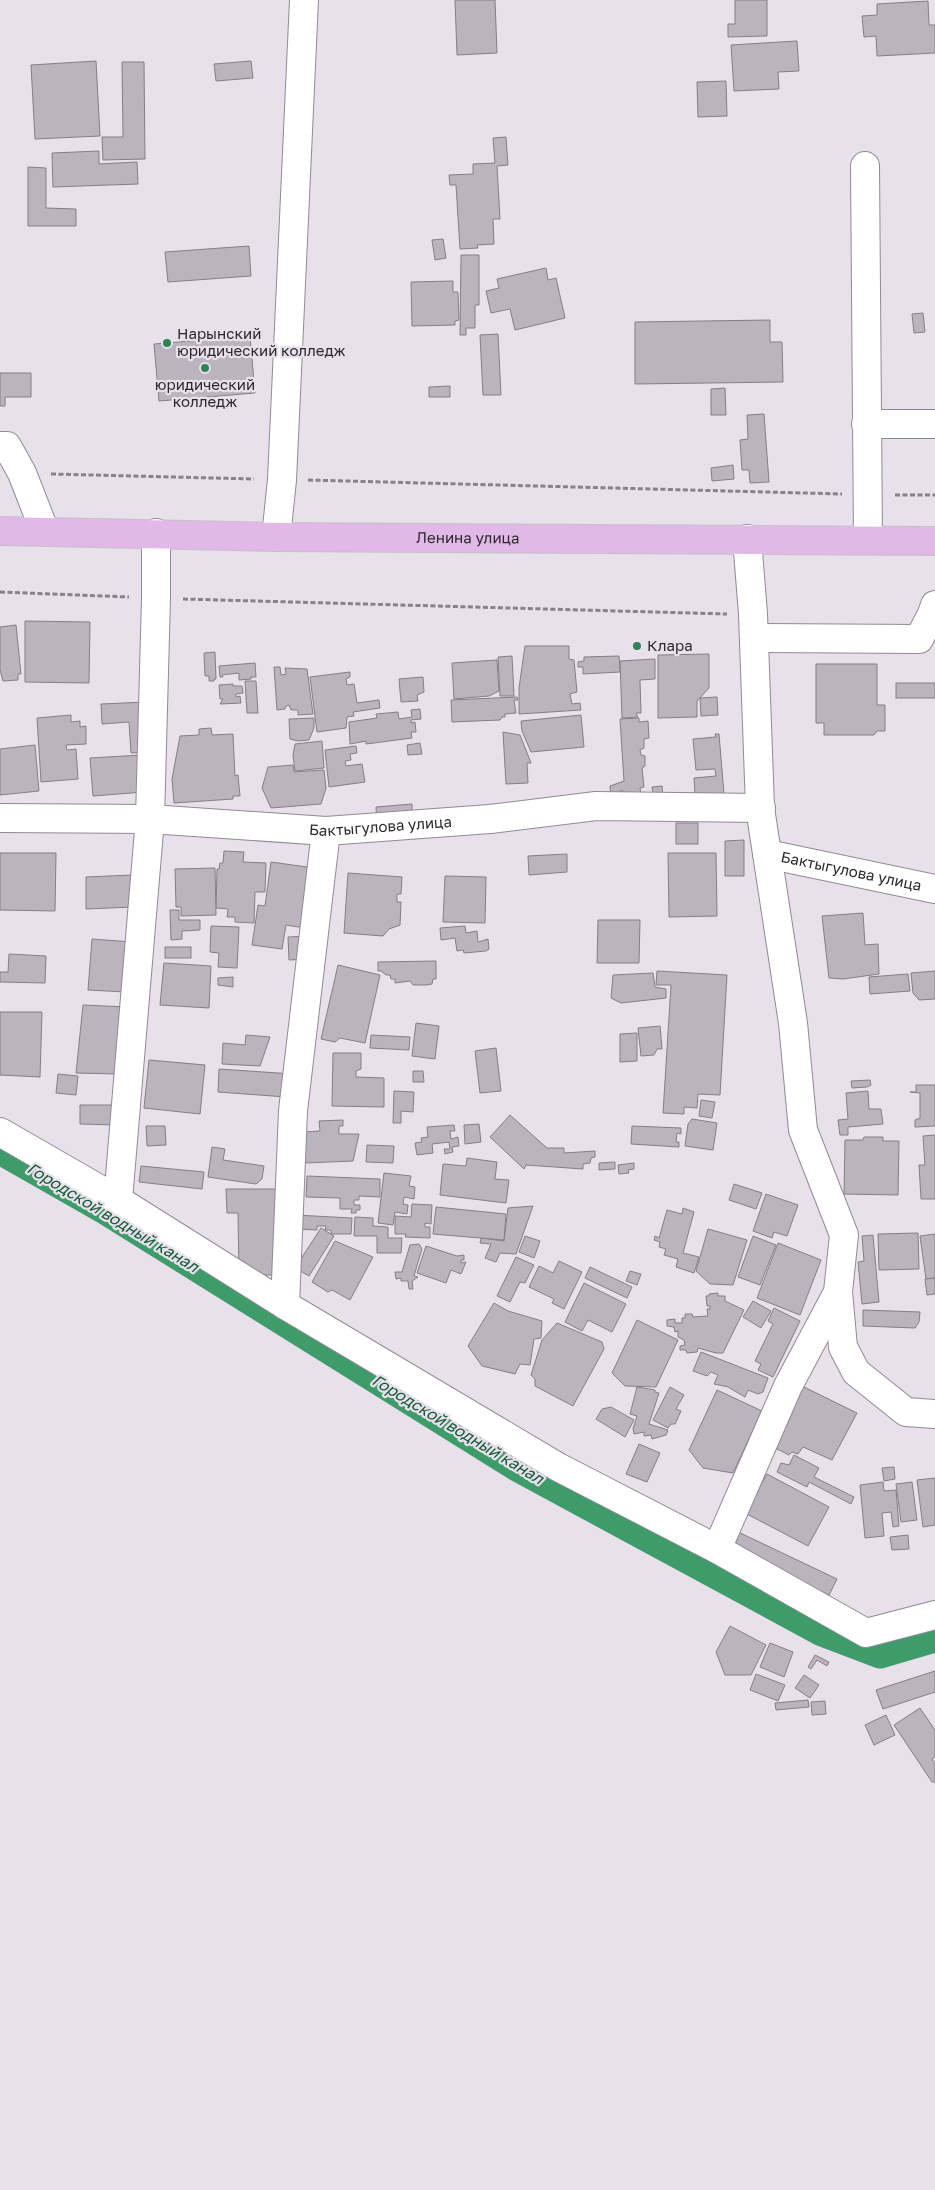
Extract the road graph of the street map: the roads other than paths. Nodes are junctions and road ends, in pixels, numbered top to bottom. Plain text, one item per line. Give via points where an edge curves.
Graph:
1 (304, 0) edge
2 (865, 166) dead end
3 (866, 424) junction
4 (935, 424) edge
5 (0, 446) edge
6 (0, 531) edge
7 (45, 532) junction
8 (156, 533) junction
9 (276, 537) junction
10 (747, 539) junction
11 (868, 540) junction
12 (935, 541) edge
13 (935, 605) edge
14 (754, 626) junction
15 (761, 808) junction
16 (0, 818) edge
17 (150, 819) junction
18 (326, 831) junction
19 (767, 854) junction
20 (935, 890) edge
21 (0, 1132) edge
22 (118, 1200) junction
23 (838, 1292) junction
24 (285, 1306) junction
25 (935, 1414) edge
26 (717, 1549) junction
27 (935, 1615) edge

1 - 9 street via 282,480
2 - 3 street
3 - 4 street
3 - 11 street
5 - 7 street via 7,446 22,473
6 - 7 main road, Ленина улица
7 - 8 main road, Ленина улица
8 - 9 main road, Ленина улица
8 - 17 street
9 - 10 main road, Ленина улица
10 - 11 main road, Ленина улица
10 - 14 street
11 - 12 main road, Ленина улица
13 - 14 street via 918,639
14 - 15 street
15 - 18 street, Бактыгулова улица via 596,806 490,819
15 - 19 street
16 - 17 street, Бактыгулова улица
17 - 18 street, Бактыгулова улица
17 - 22 street
18 - 24 street via 293,1111
19 - 20 street, Бактыгулова улица
19 - 23 street via 792,1023 803,1130 844,1235
21 - 22 street
22 - 24 street
23 - 25 street via 843,1347 856,1372 906,1412
23 - 26 street via 788,1386
24 - 26 street via 558,1468
26 - 27 street via 866,1633

